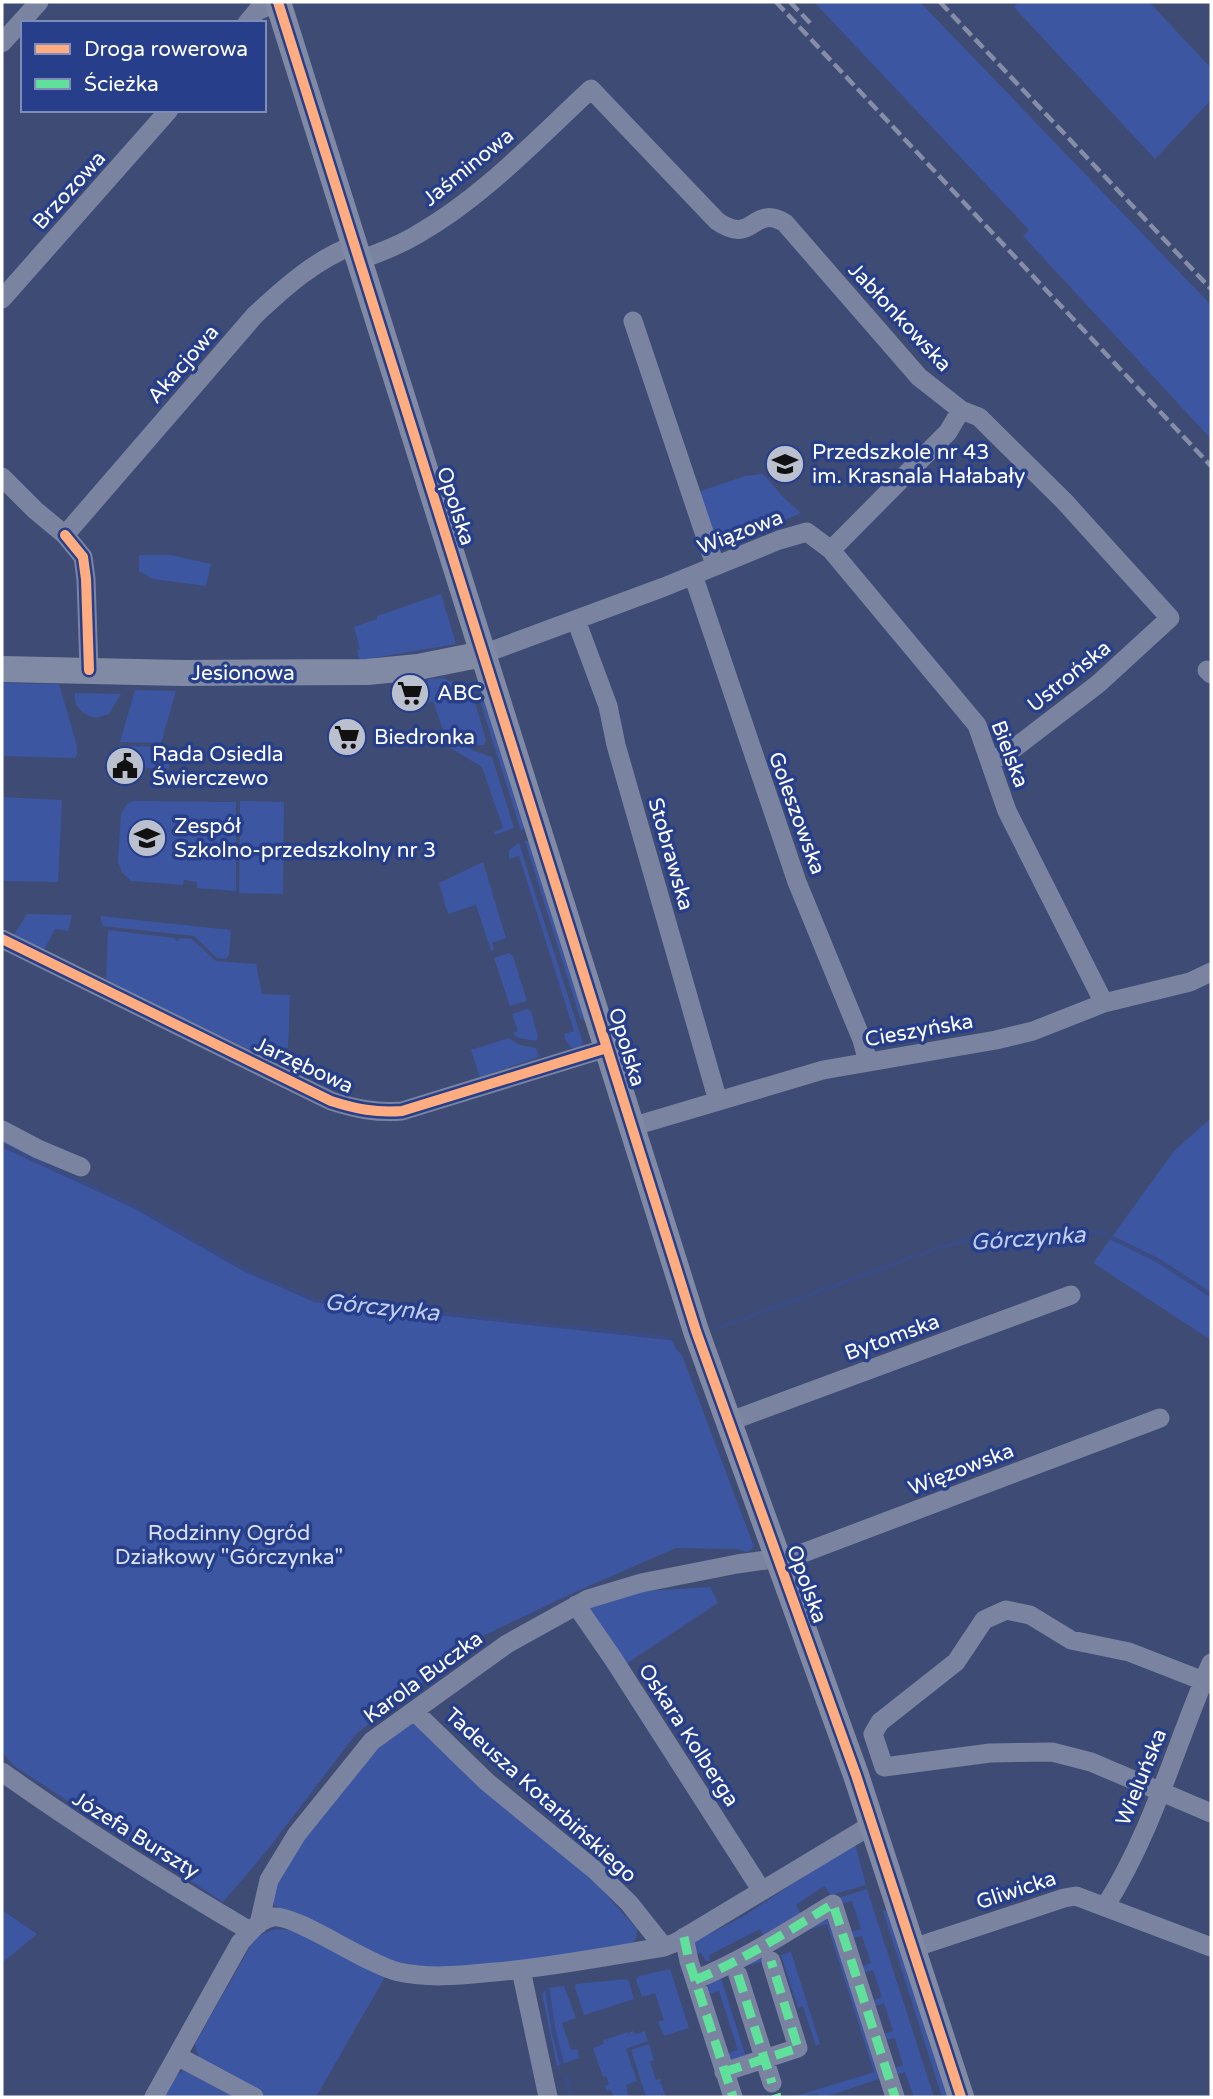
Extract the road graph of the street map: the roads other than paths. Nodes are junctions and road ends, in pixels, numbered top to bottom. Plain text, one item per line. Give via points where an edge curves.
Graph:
1 (39, 2) edge
2 (278, 2) edge
3 (22, 21) edge
4 (249, 21) edge
5 (21, 22) edge
6 (2, 43) edge
7 (591, 89) joint
8 (167, 112) edge
9 (357, 253) junction
10 (2, 299) edge
11 (633, 321) dead end
12 (961, 410) junction
13 (2, 477) edge
14 (65, 535) junction
15 (831, 550) junction
16 (715, 565) junction
17 (693, 575) junction
18 (1170, 618) joint
19 (576, 620) junction
20 (483, 654) junction
21 (2, 669) edge
22 (89, 670) junction
23 (990, 761) junction
24 (2, 939) edge
25 (1211, 972) edge
26 (1104, 1003) junction
27 (607, 1048) junction
28 (868, 1062) junction
29 (718, 1101) junction
30 (632, 1127) junction
31 (2, 1130) edge
32 (81, 1167) dead end
33 (1071, 1295) dead end
34 (1160, 1418) dead end
35 (728, 1422) junction
36 (778, 1559) junction
37 (576, 1605) junction
38 (1209, 1676) edge
39 (414, 1711) junction
40 (2, 1772) edge
41 (1159, 1792) junction
42 (1211, 1813) edge
43 (873, 1825) junction
44 (762, 1891) junction
45 (1106, 1905) junction
46 (254, 1928) junction
47 (684, 1937) junction
48 (664, 1947) junction
49 (1211, 1947) edge
50 (913, 1948) junction
51 (771, 1961) dead end
52 (521, 1970) junction
53 (738, 1975) dead end
54 (695, 1980) junction
55 (178, 2057) junction
56 (765, 2059) junction
57 (724, 2072) junction
58 (775, 2091) edge
59 (155, 2097) edge
60 (254, 2097) edge
61 (548, 2097) edge
62 (733, 2097) edge
63 (895, 2097) edge
64 (961, 2097) edge

1 - 3 street
2 - 4 street via 257,11
2 - 9 street, Opolska
5 - 6 street
7 - 9 street, Jaśminowa via 452,212 417,235
7 - 12 street, Jabłonkowska via 728,229 742,230 768,216 785,223 919,377
8 - 10 street, Brzozowa
9 - 14 street, Akacjowa via 336,251 282,289 255,315
9 - 20 street, Opolska
11 - 16 street
12 - 15 street via 948,432
12 - 18 street, Jabłonkowska via 979,418 1064,501
13 - 14 street
14 - 22 street via 83,557
15 - 16 street, Wiązowa via 807,531
15 - 23 street, Bielska via 977,725
16 - 17 street, Wiązowa
17 - 19 street, Wiązowa
17 - 28 street, Goleszowska via 793,869
18 - 23 street, Ustrońska via 1098,684 1008,753
19 - 20 street, Wiązowa
19 - 29 street, Stobrawska via 608,706
20 - 22 street, Jesionowa via 367,672
20 - 27 street, Opolska
21 - 22 street, Jesionowa
23 - 26 street, Bielska via 1007,811
24 - 27 street, Jarzębowa via 331,1101 362,1110 402,1111 422,1106
25 - 26 street, Cieszyńska via 1190,982
26 - 28 street, Cieszyńska via 1033,1031
27 - 30 street, Opolska
28 - 29 street, Cieszyńska via 823,1070
29 - 30 street, Cieszyńska
30 - 35 street, Opolska
31 - 32 street
33 - 35 street, Bytomska
34 - 36 street, Więzowska
35 - 36 street, Opolska
36 - 37 street, Karola Buczka via 641,1583
36 - 43 street, Opolska
37 - 39 street, Karola Buczka via 507,1644
37 - 44 street, Oskara Kolberga
38 - 41 street, Wieluńska
38 - 41 street via 1071,1640 1030,1615 1006,1611 984,1620 956,1662 874,1730 884,1767 989,1753 1052,1752 1091,1762
39 - 46 street, Karola Buczka via 372,1741 297,1834 269,1880
39 - 48 street, Tadeusza Kotarbińskiego via 487,1782 596,1871
40 - 46 street, Józefa Burszty via 154,1875
41 - 42 street
41 - 45 street, Wieluńska via 1124,1877
43 - 44 street
43 - 50 street, Opolska
44 - 47 street
45 - 49 street, Gliwicka
45 - 50 street, Gliwicka via 1076,1896 1064,1898
46 - 52 street via 272,1917 289,1920 397,1972 446,1977
46 - 55 street, Karola Buczka via 240,1943
47 - 48 street
47 - 54 street
48 - 52 street
50 - 64 street, Opolska
51 - 56 street via 798,2048
52 - 61 street
53 - 56 street
54 - 57 street
54 - 63 street via 833,1904
55 - 59 street, Karola Buczka
55 - 60 street
56 - 57 street
56 - 58 street
57 - 62 street

